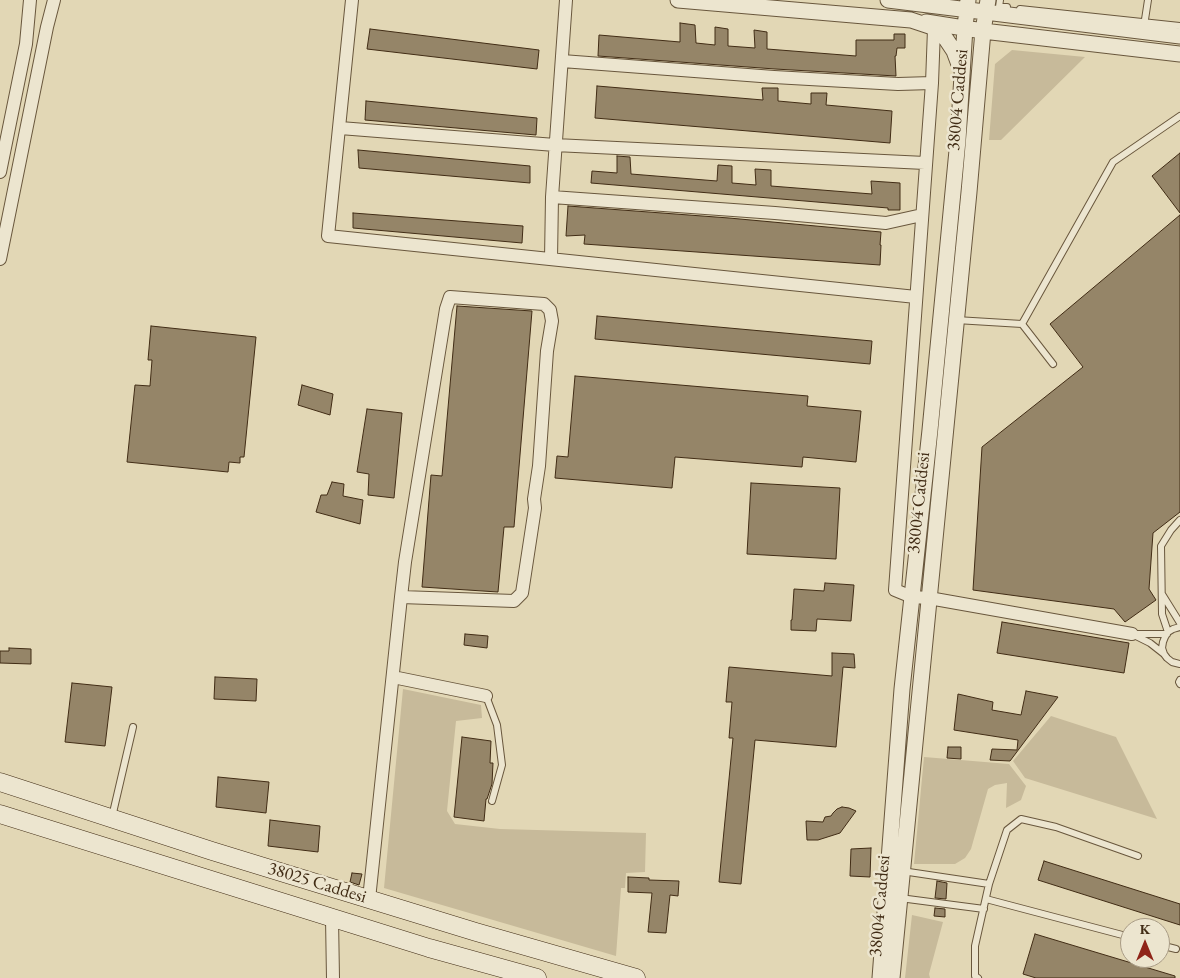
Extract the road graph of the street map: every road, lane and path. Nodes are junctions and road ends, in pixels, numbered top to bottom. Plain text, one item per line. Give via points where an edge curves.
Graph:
1 (30, 0) edge
2 (352, 0) edge
3 (566, 0) edge
4 (678, 0) edge
5 (888, 0) edge
6 (1000, 0) edge
7 (1148, 0) edge
8 (907, 1) edge
9 (52, 4) edge
10 (967, 5) edge
11 (987, 6) edge
12 (911, 20) junction
13 (1180, 26) edge
14 (965, 27) junction
15 (1144, 27) junction
16 (934, 29) junction
17 (983, 31) junction
18 (1180, 36) edge
19 (1180, 54) edge
20 (562, 61) junction
21 (963, 64) junction
22 (932, 83) junction
23 (1180, 116) edge
24 (340, 128) junction
25 (555, 144) junction
26 (925, 163) junction
27 (0, 172) edge
28 (552, 197) junction
29 (922, 215) junction
30 (0, 259) edge
31 (551, 259) junction
32 (916, 296) junction
33 (941, 317) junction
34 (956, 320) junction
35 (1022, 324) junction
36 (1053, 364) dead end
37 (1180, 520) edge
38 (1162, 593) junction
39 (401, 597) junction
40 (912, 597) junction
41 (929, 598) junction
42 (1180, 623) edge
43 (1180, 628) edge
44 (1168, 633) junction
45 (1132, 634) junction
46 (1164, 654) junction
47 (1180, 664) edge
48 (393, 676) junction
49 (1180, 680) edge
50 (1180, 684) edge
51 (486, 696) joint
52 (133, 727) dead end
53 (0, 782) edge
54 (492, 801) dead end
55 (0, 814) edge
56 (112, 818) junction
57 (1138, 856) dead end
58 (895, 869) junction
59 (989, 884) junction
60 (893, 898) junction
61 (369, 899) junction
62 (986, 899) junction
63 (984, 909) junction
64 (332, 918) junction
65 (1120, 934) edge
66 (1170, 948) edge
67 (1176, 950) dead end
68 (333, 978) edge
69 (537, 978) edge
70 (636, 978) edge
71 (880, 978) edge
72 (892, 978) edge
73 (978, 978) edge

1 - 27 street via 26,44
2 - 24 street
3 - 20 street
4 - 12 street
5 - 8 street
6 - 15 lane via 999,7
7 - 15 lane
8 - 10 street
9 - 30 street
10 - 11 street
10 - 14 street, 38004 Caddesi
11 - 15 street
11 - 17 street, 38004 Caddesi
12 - 14 street
12 - 16 street
13 - 15 lane
14 - 17 street
14 - 21 street, 38004 Caddesi
15 - 18 street
16 - 21 street via 946,39
16 - 22 street
17 - 19 street
17 - 34 street, 38004 Caddesi
20 - 22 street via 774,77
20 - 25 street
21 - 33 street, 38004 Caddesi
22 - 26 street
23 - 35 lane via 1113,162
24 - 25 street
24 - 31 street via 328,236
25 - 26 street
25 - 28 street
26 - 29 street
28 - 29 street via 886,223
28 - 31 street
29 - 32 street
31 - 32 street
32 - 40 street via 895,590
33 - 34 street
33 - 40 street, 38004 Caddesi
34 - 35 lane
34 - 41 street, 38004 Caddesi
35 - 36 lane
37 - 38 lane via 1170,530 1162,546
38 - 42 lane
38 - 44 lane via 1162,614
39 - 39 street via 450,297 544,304 550,310 552,321 547,351 540,466 522,593 514,602
39 - 48 street
40 - 41 street
40 - 58 street, 38004 Caddesi via 902,689
41 - 45 street
41 - 58 street, 38004 Caddesi
43 - 44 lane
44 - 45 lane
44 - 46 lane via 1163,642
45 - 46 lane
46 - 47 lane via 1172,662
48 - 51 street
48 - 61 street
49 - 50 lane
51 - 54 lane via 497,725 502,765
52 - 56 lane
53 - 56 main road, 38025 Caddesi
55 - 64 main road, 38025 Caddesi
56 - 61 main road, 38025 Caddesi
57 - 59 lane via 1056,827 1021,819 1007,830
58 - 59 lane
58 - 60 street, 38004 Caddesi
59 - 62 lane
60 - 63 lane
60 - 71 street, 38004 Caddesi
60 - 72 street, 38004 Caddesi
61 - 70 main road, 38025 Caddesi
62 - 63 lane
62 - 65 lane
63 - 73 lane via 975,946 975,976
64 - 68 street
64 - 69 main road, 38025 Caddesi
66 - 67 lane

